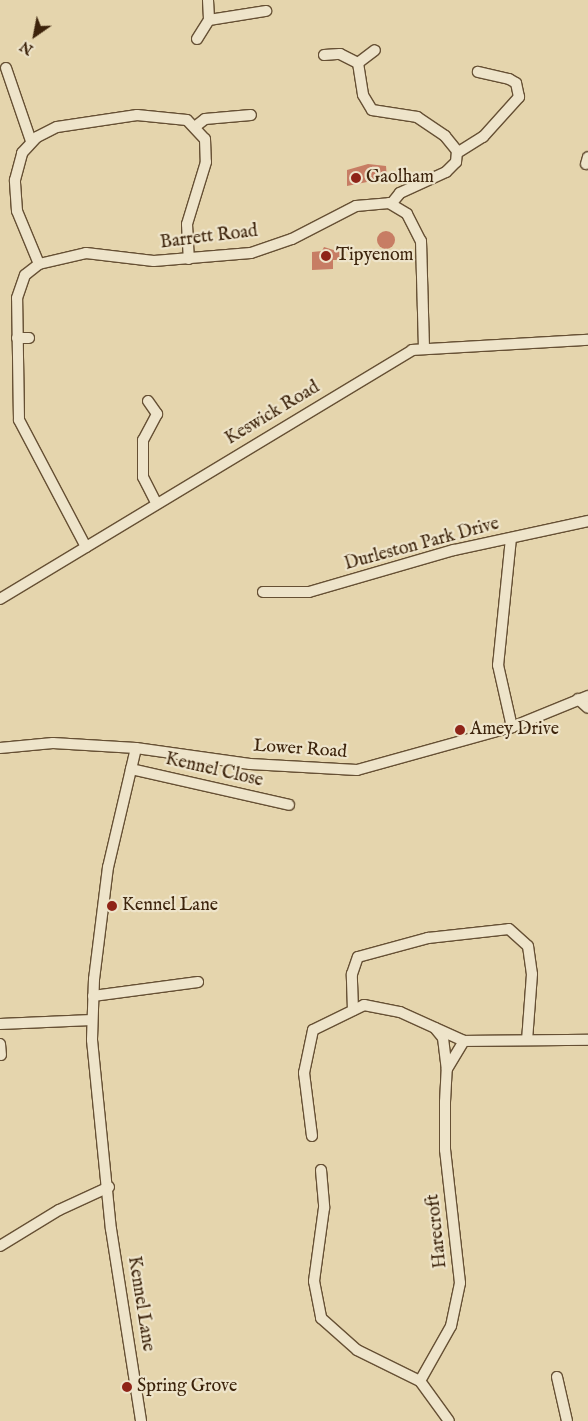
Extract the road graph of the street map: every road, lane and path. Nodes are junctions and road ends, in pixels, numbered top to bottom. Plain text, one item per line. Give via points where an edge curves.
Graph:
1 (208, 0) edge
2 (266, 11) dead end
3 (209, 20) junction
4 (198, 39) dead end
5 (375, 50) dead end
6 (327, 51) dead end
7 (358, 63) junction
8 (6, 68) dead end
9 (478, 72) dead end
10 (233, 105) dead end
11 (251, 115) dead end
12 (234, 117) junction
13 (196, 126) junction
14 (31, 141) junction
15 (457, 153) junction
16 (391, 204) junction
17 (189, 259) junction
18 (39, 264) junction
19 (17, 338) junction
20 (29, 338) dead end
21 (588, 340) edge
22 (424, 347) junction
23 (148, 401) dead end
24 (157, 504) junction
25 (588, 521) edge
26 (511, 538) junction
27 (86, 547) junction
28 (263, 592) dead end
29 (0, 599) edge
30 (583, 697) edge
31 (588, 708) edge
32 (512, 727) junction
33 (0, 748) edge
34 (136, 748) junction
35 (131, 769) junction
36 (289, 805) dead end
37 (198, 982) dead end
38 (93, 996) junction
39 (353, 1010) junction
40 (92, 1020) junction
41 (0, 1024) edge
42 (434, 1026) junction
43 (527, 1040) junction
44 (588, 1040) edge
45 (464, 1041) junction
46 (0, 1044) edge
47 (1, 1055) dead end
48 (447, 1069) junction
49 (312, 1136) dead end
50 (321, 1170) dead end
51 (109, 1187) junction
52 (0, 1246) edge
53 (556, 1377) dead end
54 (420, 1381) junction
55 (141, 1421) edge
56 (449, 1421) edge
57 (567, 1421) edge

1 - 3 street
2 - 3 street
3 - 4 street
5 - 7 street
6 - 7 street
7 - 15 street via 365,101 380,114 417,117 445,136
8 - 14 street
9 - 15 street via 509,78 516,83 519,97 483,137
10 - 12 street
11 - 12 street
12 - 13 street via 205,119
13 - 14 street via 182,118 137,115 57,127
13 - 17 street via 205,139 208,155 187,224
14 - 18 street via 18,163 15,197 22,228
15 - 16 street via 446,172 400,194
16 - 17 street, Barrett Road via 372,201 356,206 292,239 251,253
16 - 22 street via 413,221 421,241
17 - 18 street, Barrett Road via 139,260 86,253
18 - 19 street via 18,289
19 - 20 street
19 - 27 street via 19,420
21 - 22 street, Keswick Road
22 - 24 street, Keswick Road via 412,350
23 - 24 street via 159,410 145,434 142,455 144,484
24 - 27 street, Keswick Road
25 - 26 street, Durleston Park Drive
26 - 28 street, Durleston Park Drive via 421,558 309,592
26 - 32 street via 498,666
27 - 29 street, Keswick Road
30 - 31 street
30 - 32 street, Lower Road
32 - 34 street, Lower Road via 385,765 338,771
33 - 34 street, Lower Road via 52,743
34 - 35 street, Kennel Lane
35 - 36 street, Kennel Close
35 - 38 street, Kennel Lane via 108,868
37 - 38 street
38 - 40 street, Kennel Lane
39 - 42 street via 364,1005 400,1012
39 - 43 street via 352,974 358,957 428,938 509,929 528,946 532,974
39 - 49 street via 312,1030 304,1072
40 - 41 street
40 - 51 street, Kennel Lane
42 - 45 street
42 - 48 street, Harecroft via 443,1038
43 - 44 street
43 - 45 street
45 - 48 street, Harecroft
46 - 47 street
48 - 54 street, Harecroft via 445,1150 460,1283 451,1326
50 - 54 street via 324,1208 314,1281 321,1318 357,1350
51 - 52 street via 59,1210
51 - 55 street, Kennel Lane
53 - 57 street
54 - 56 street

